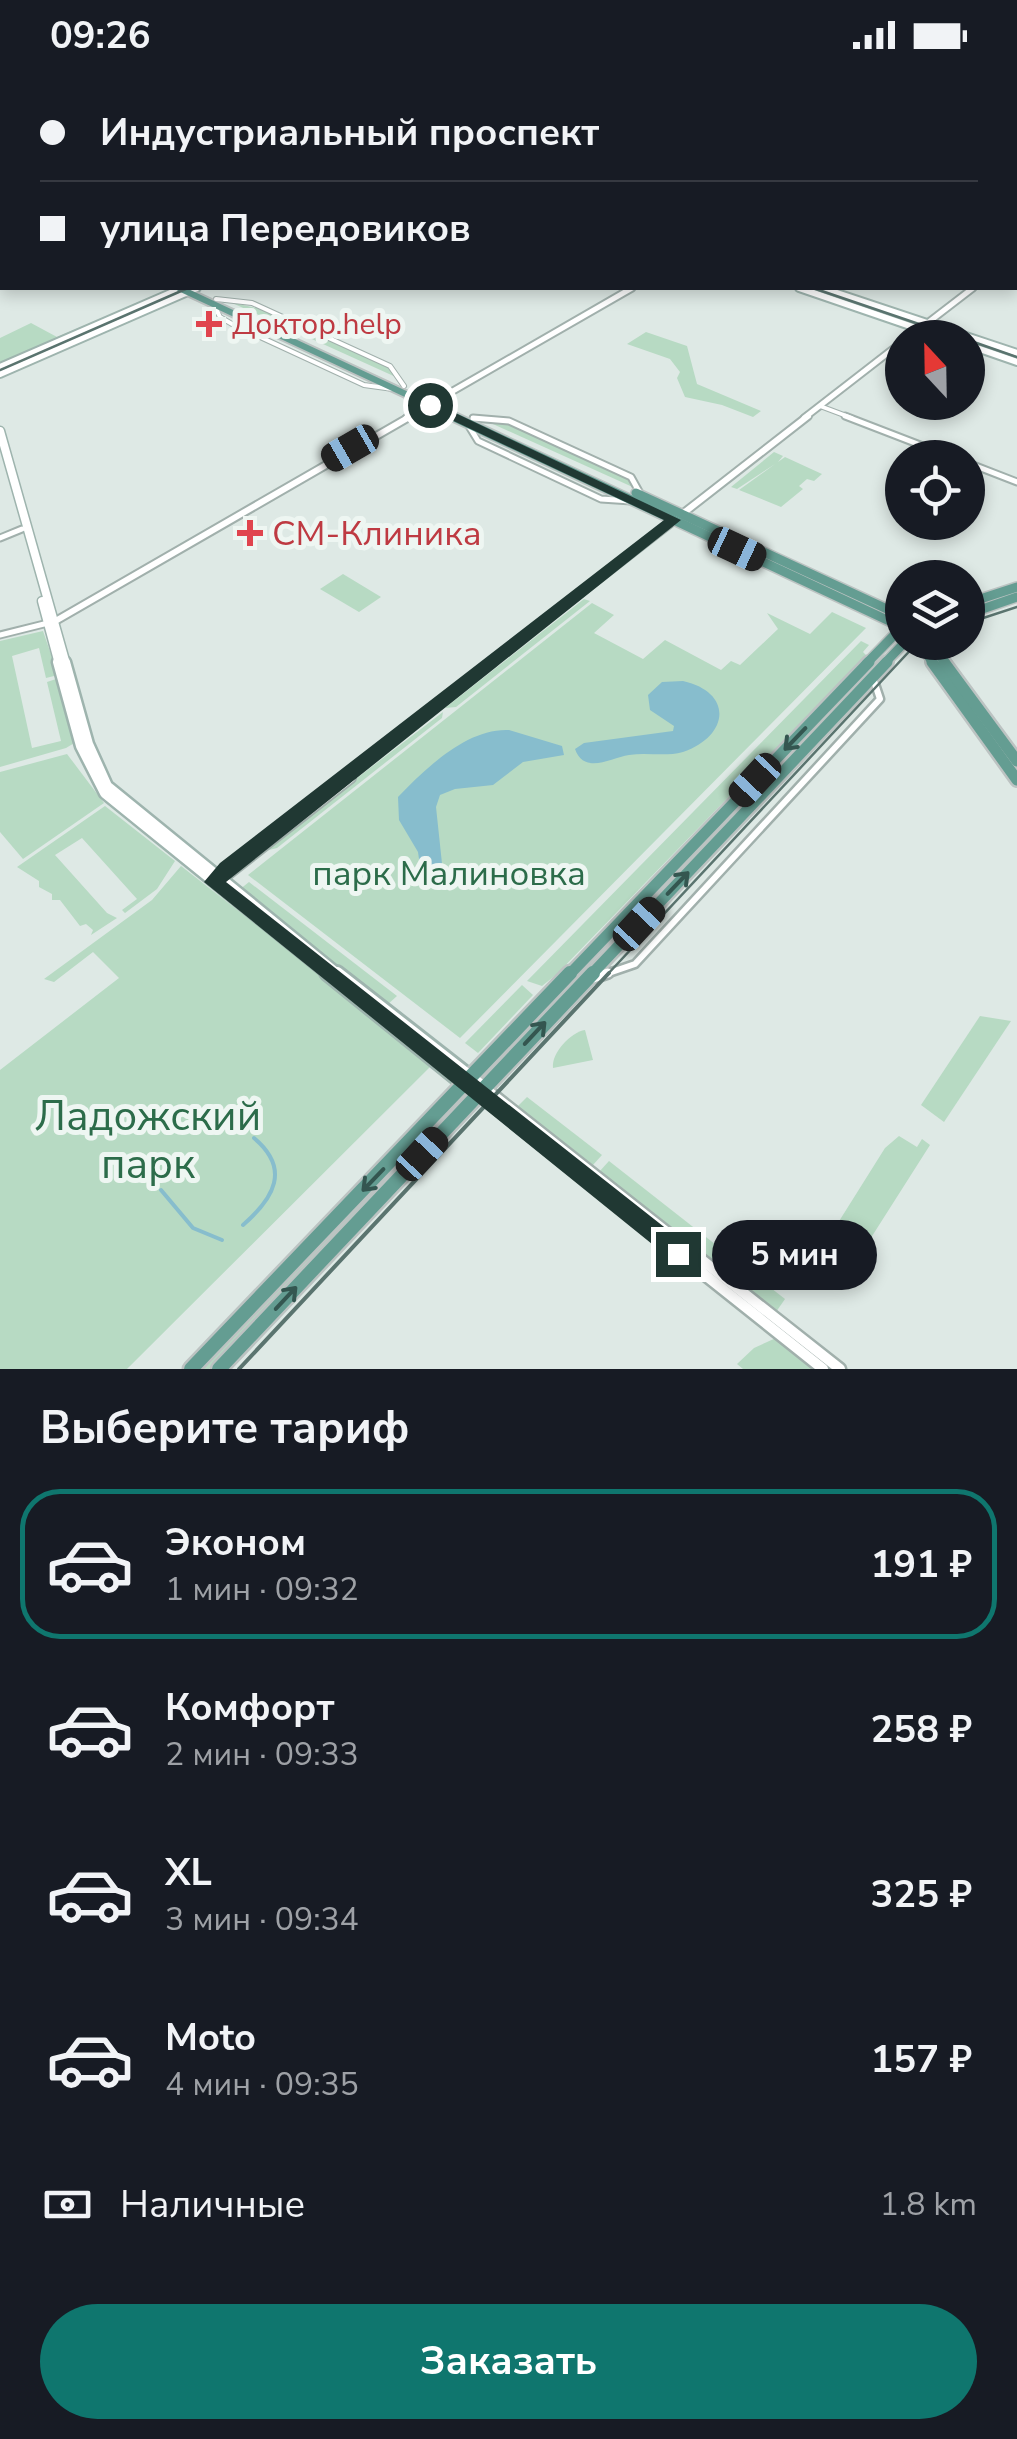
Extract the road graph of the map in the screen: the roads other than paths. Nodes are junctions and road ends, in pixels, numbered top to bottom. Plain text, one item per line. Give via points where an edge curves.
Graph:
1 (183, 290) edge
2 (192, 290) edge
3 (627, 290) edge
4 (806, 290) edge
5 (827, 290) edge
6 (973, 290) edge
7 (215, 301) junction
8 (903, 320) edge
9 (907, 320) edge
10 (935, 320) edge
11 (985, 344) edge
12 (985, 351) edge
13 (1017, 353) edge
14 (324, 355) junction
15 (885, 358) edge
16 (1017, 362) edge
17 (320, 366) junction
18 (0, 371) edge
19 (401, 388) junction
20 (432, 402) junction
21 (822, 406) junction
22 (469, 420) junction
23 (0, 431) edge
24 (908, 440) edge
25 (0, 449) edge
26 (985, 470) edge
27 (1017, 482) edge
28 (639, 499) junction
29 (680, 517) junction
30 (22, 529) junction
31 (0, 538) edge
32 (1017, 587) edge
33 (985, 598) edge
34 (1017, 598) edge
35 (885, 608) edge
36 (985, 608) edge
37 (885, 619) edge
38 (52, 622) junction
39 (0, 635) edge
40 (885, 645) edge
41 (889, 660) edge
42 (931, 660) edge
43 (943, 660) edge
44 (873, 678) junction
45 (1015, 756) edge
46 (1017, 780) edge
47 (217, 879) junction
48 (586, 979) junction
49 (474, 1086) junction
50 (192, 1369) edge
51 (219, 1369) edge
52 (824, 1369) edge
53 (840, 1369) edge

1 - 18 main road
2 - 7 main road
3 - 20 street
4 - 8 main road
5 - 9 main road
6 - 10 street
7 - 14 main road
7 - 17 street via 222,319
7 - 19 main road
11 - 13 main road
12 - 16 main road
14 - 17 street
14 - 19 main road
15 - 21 street
17 - 19 street via 364,385
19 - 20 main road
20 - 22 main road
20 - 38 street
21 - 24 street
21 - 29 street
22 - 28 main road
22 - 28 street via 509,421 631,477
23 - 38 main road
25 - 30 main road
26 - 27 street
28 - 29 main road
29 - 35 main road
29 - 37 main road
29 - 47 street
30 - 31 street
30 - 38 main road
32 - 33 main road
34 - 36 main road
38 - 39 street
38 - 47 main road via 81,746 97,782 111,800
40 -> 49 main road
41 - 44 main road
42 - 46 main road
43 - 45 main road
48 -> 44 main road
44 - 48 street via 880,699 635,964
47 - 49 main road
49 -> 48 main road
49 -> 50 main road
51 -> 49 main road
49 - 52 street
49 - 53 street

